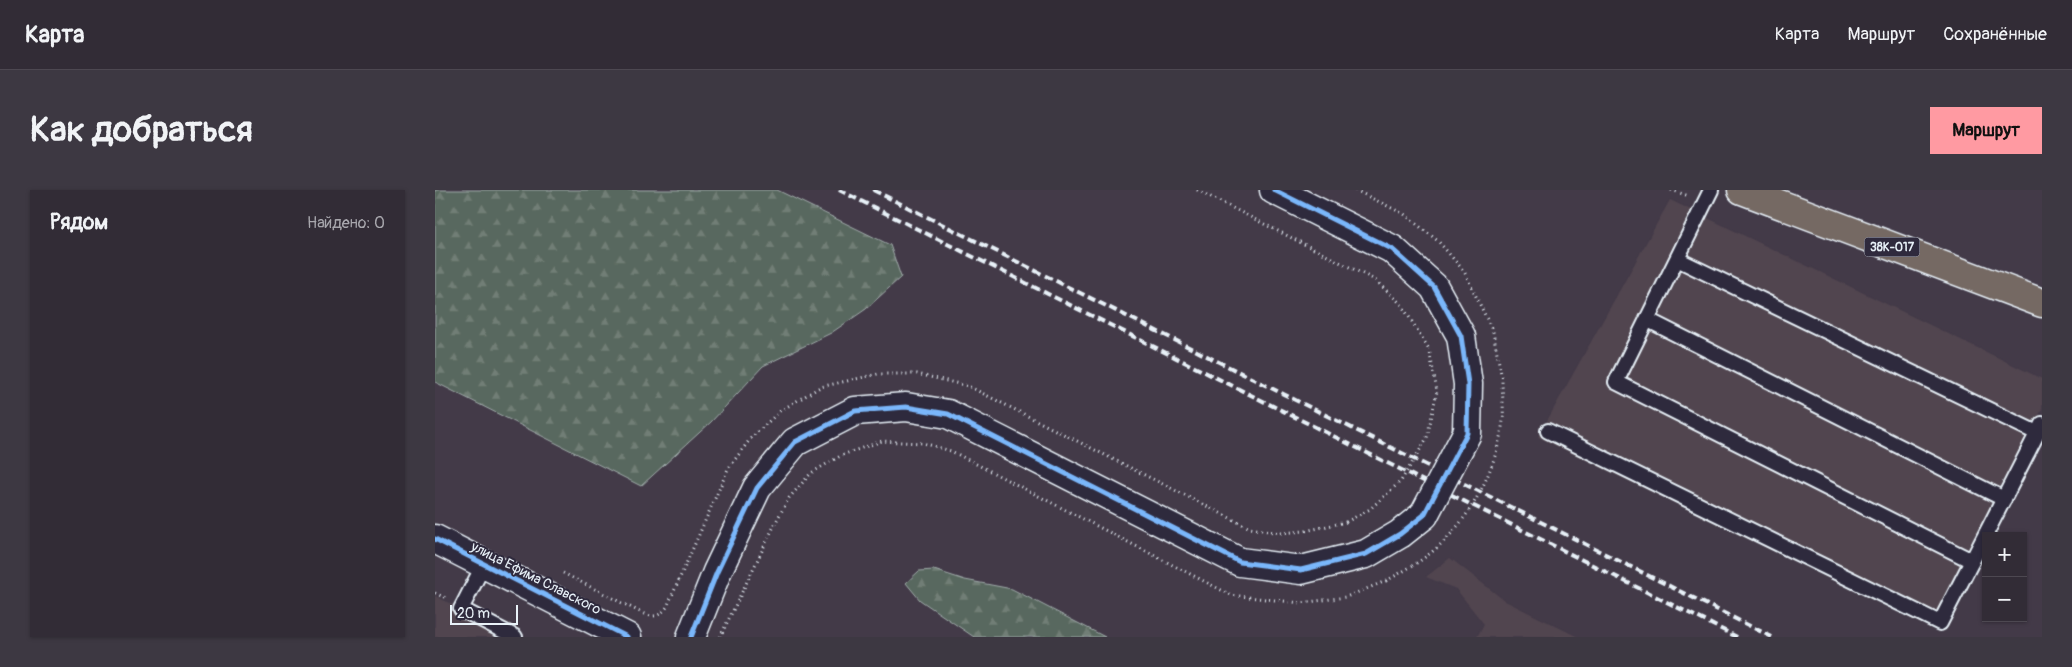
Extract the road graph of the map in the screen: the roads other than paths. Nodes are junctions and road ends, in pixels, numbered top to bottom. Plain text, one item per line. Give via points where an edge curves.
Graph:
1 (1274, 190) edge
2 (1711, 190) edge
3 (1742, 190) edge
4 (1679, 260) junction
5 (2042, 303) edge
6 (1648, 320) junction
7 (2040, 428) edge
8 (1548, 431) dead end
9 (2004, 499) junction
10 (435, 539) edge
11 (1972, 561) junction
12 (484, 564) junction
13 (515, 637) edge
14 (627, 637) edge
15 (691, 637) edge

1 - 15 street, bridge via 1392,249 1434,287 1461,336 1468,384 1467,432 1424,515 1400,534 1366,554 1301,570 1240,562 948,414 906,407 855,411 795,442 757,488 717,572
2 - 4 lane
3 - 5 main road, 38К-017
4 - 6 lane
4 - 7 lane
6 - 9 lane
6 - 11 lane via 1616,382
7 - 9 lane
8 - 11 lane via 1940,623
9 - 11 lane
10 - 12 street, улица Ефима Славского
12 - 13 lane via 461,609
12 - 14 street, улица Ефима Славского

